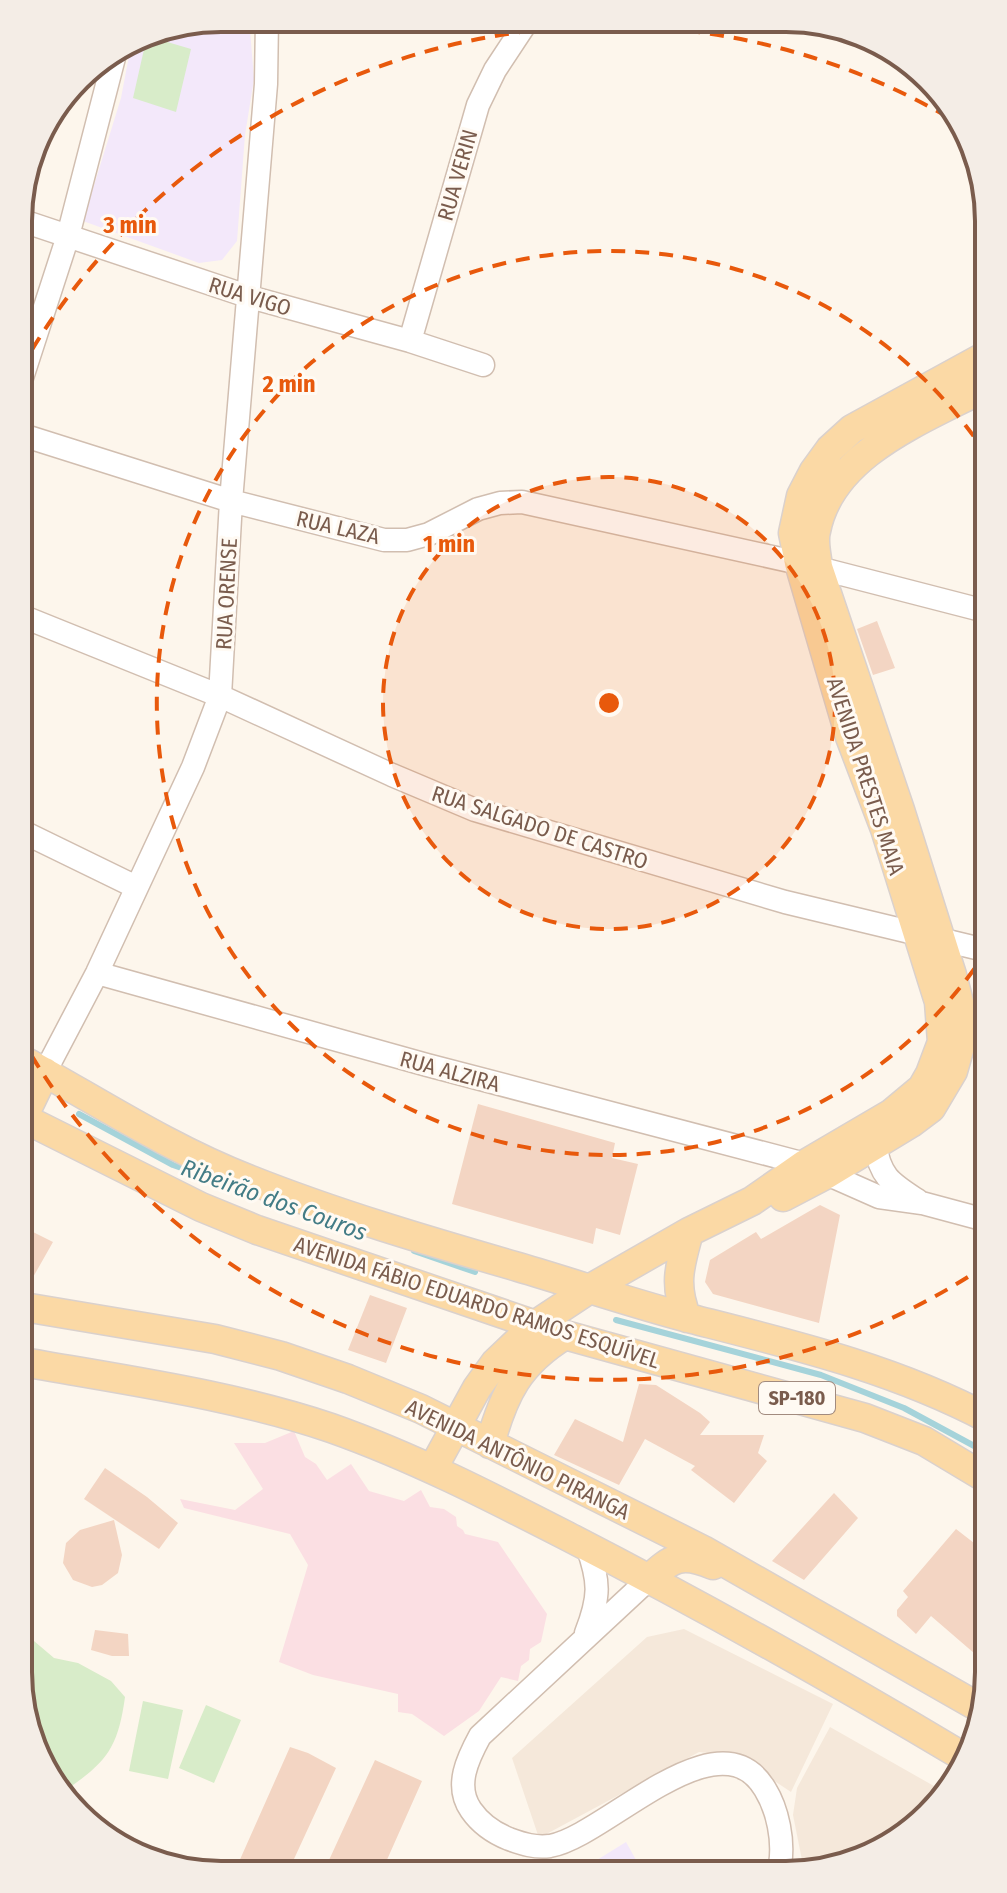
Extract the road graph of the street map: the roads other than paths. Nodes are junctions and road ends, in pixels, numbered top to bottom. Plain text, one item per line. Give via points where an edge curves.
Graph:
1 (267, 32) edge
2 (520, 32) edge
3 (112, 67) edge
4 (32, 224) edge
5 (68, 236) junction
6 (250, 297) junction
7 (410, 341) junction
8 (32, 347) edge
9 (975, 362) edge
10 (483, 365) dead end
11 (975, 393) edge
12 (32, 438) edge
13 (231, 501) junction
14 (808, 565) junction
15 (975, 608) edge
16 (32, 620) edge
17 (220, 696) junction
18 (32, 836) edge
19 (136, 887) junction
20 (928, 936) junction
21 (975, 948) edge
22 (97, 973) junction
23 (32, 1065) edge
24 (45, 1072) junction
25 (32, 1097) edge
26 (32, 1126) edge
27 (875, 1144) junction
28 (821, 1162) junction
29 (922, 1203) junction
30 (975, 1217) edge
31 (689, 1232) junction
32 (591, 1288) junction
33 (32, 1308) edge
34 (687, 1318) junction
35 (535, 1325) junction
36 (565, 1335) junction
37 (594, 1344) junction
38 (32, 1364) edge
39 (975, 1412) edge
40 (455, 1426) junction
41 (490, 1444) junction
42 (433, 1468) junction
43 (975, 1472) edge
44 (587, 1546) junction
45 (649, 1579) junction
46 (769, 1588) junction
47 (584, 1637) junction
48 (972, 1703) edge
49 (957, 1753) edge
50 (782, 1861) edge

1 - 6 street, RUA ORENSE
2 - 7 street, RUA VERIN via 478,105
3 - 5 street
4 - 5 street, RUA VIGO
5 - 6 street, RUA VIGO
5 - 8 street
6 - 7 street, RUA VIGO
6 - 13 street, RUA ORENSE
7 - 10 street, RUA VIGO
9 - 14 main road, AVENIDA PRESTES MAIA via 852,429 830,449 801,496 793,533
11 - 14 main road, AVENIDA PRESTES MAIA via 893,437 837,483 824,505
12 - 13 street, RUA LAZA
13 - 14 street, RUA LAZA via 384,540 429,534 478,509 522,502
13 - 17 street, RUA ORENSE
14 - 15 street, RUA LAZA
14 - 20 main road, AVENIDA PRESTES MAIA via 900,810
16 - 17 street, RUA SALGADO DE CASTRO
17 - 19 street, RUA ORENSE
17 - 20 street, RUA SALGADO DE CASTRO via 475,810 755,893
18 - 19 street
19 - 22 street, RUA ORENSE
20 - 21 street, RUA SALGADO DE CASTRO
20 - 27 main road, AVENIDA PRESTES MAIA via 952,975 962,1014 959,1055 931,1108
20 - 28 main road, AVENIDA PRESTES MAIA via 942,1022 934,1066 910,1100
22 - 24 street, RUA ORENSE
22 - 28 street, RUA ALZIRA via 427,1065
23 - 24 main road, AVENIDA FÁBIO EDUARDO RAMOS ESQUÍVEL / SP-180
24 - 25 main road, RUA ORENSE
24 - 32 main road, AVENIDA FÁBIO EDUARDO RAMOS ESQUÍVEL / SP-180 via 247,1179
26 - 35 main road, AVENIDA FÁBIO EDUARDO RAMOS ESQUÍVEL / SP-180 via 257,1230
27 - 28 main road, AVENIDA PRESTES MAIA
27 - 29 street, RUA ALZIRA via 885,1176
28 - 29 street, RUA ALZIRA via 879,1197
28 - 31 main road, AVENIDA PRESTES MAIA via 780,1198 752,1201
29 - 30 street, RUA ALZIRA
31 - 32 main road, AVENIDA PRESTES MAIA
31 - 34 main road via 678,1270
32 - 34 main road, AVENIDA FÁBIO EDUARDO RAMOS ESQUÍVEL / SP-180
32 - 35 main road, AVENIDA PRESTES MAIA
32 - 37 main road via 586,1317
33 - 40 main road, AVENIDA ANTÔNIO PIRANGA via 158,1327 281,1356
34 - 39 main road, AVENIDA FÁBIO EDUARDO RAMOS ESQUÍVEL / SP-180 via 817,1350 895,1376
35 - 36 main road, AVENIDA FÁBIO EDUARDO RAMOS ESQUÍVEL / SP-180
35 - 40 main road, AVENIDA PRESTES MAIA via 495,1363
36 - 37 main road, AVENIDA FÁBIO EDUARDO RAMOS ESQUÍVEL / SP-180
36 - 41 main road via 545,1347 515,1379
37 - 43 main road, AVENIDA FÁBIO EDUARDO RAMOS ESQUÍVEL / SP-180 via 865,1418 924,1441
38 - 42 main road, AVENIDA ANTÔNIO PIRANGA via 266,1409
40 - 41 main road, AVENIDA ANTÔNIO PIRANGA
40 - 42 main road, AVENIDA PRESTES MAIA
41 - 46 main road, AVENIDA ANTÔNIO PIRANGA
42 - 44 main road, AVENIDA ANTÔNIO PIRANGA
44 - 45 main road, AVENIDA ANTÔNIO PIRANGA
44 - 47 street via 598,1590
45 - 46 main road via 666,1563 688,1557
45 - 47 street
45 - 49 main road, AVENIDA ANTÔNIO PIRANGA
46 - 48 main road, AVENIDA ANTÔNIO PIRANGA
47 - 50 street via 480,1736 462,1780 469,1808 494,1833 522,1845 553,1845 685,1772 729,1764 762,1783 772,1800

